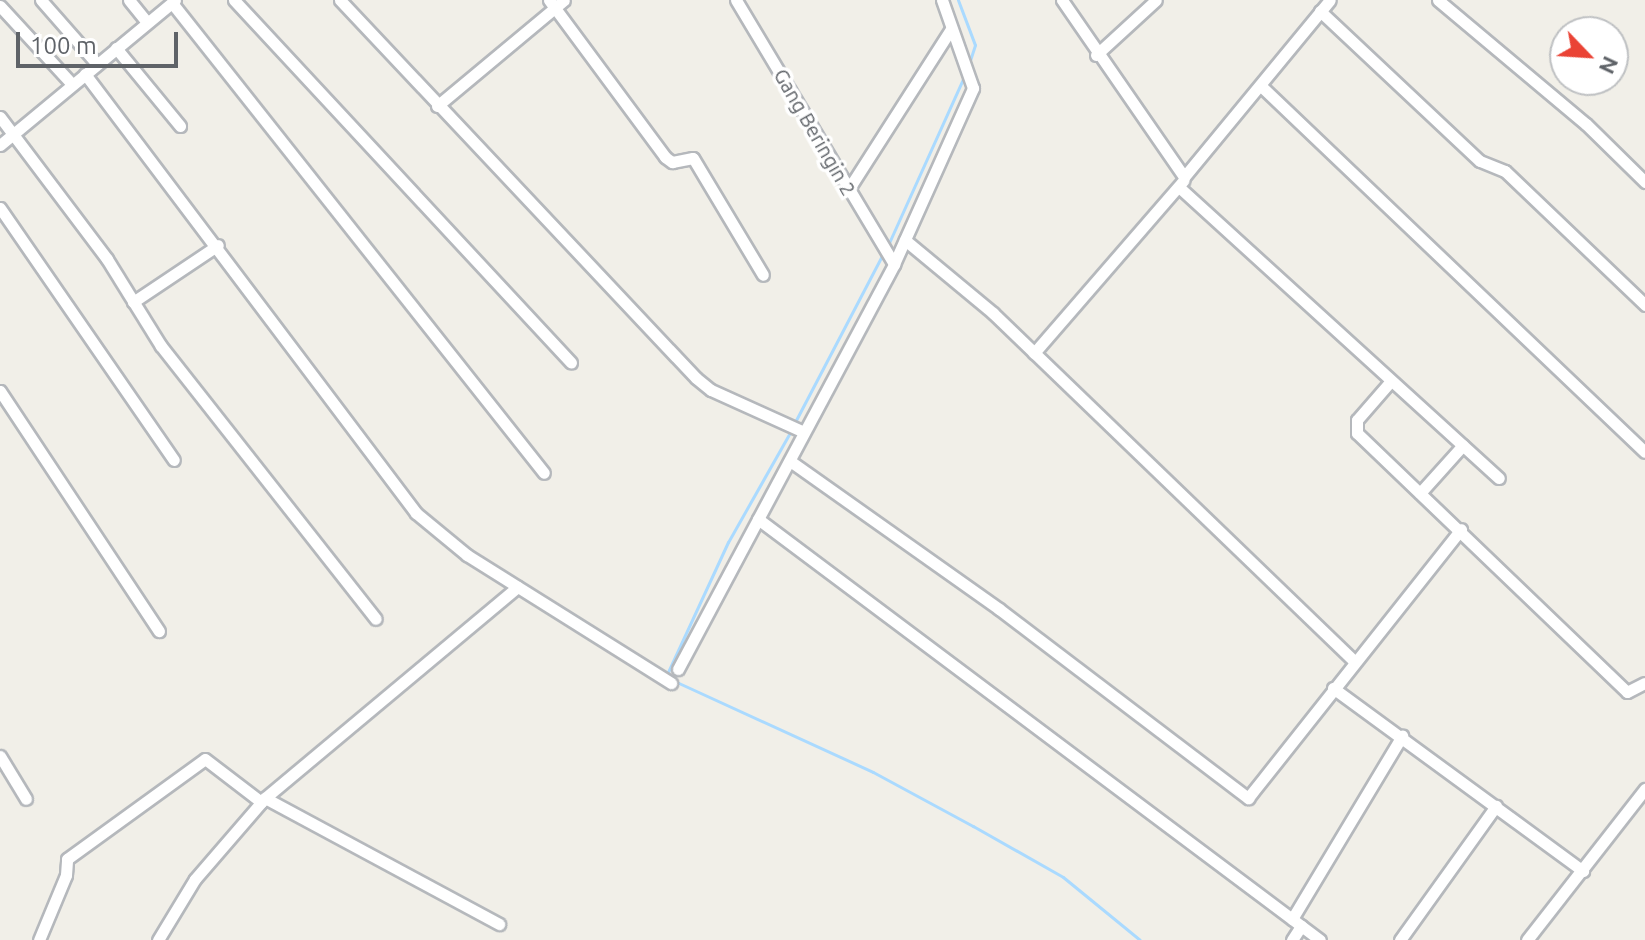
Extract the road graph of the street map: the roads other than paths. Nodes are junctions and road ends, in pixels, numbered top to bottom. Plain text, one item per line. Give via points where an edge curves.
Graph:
1 (41, 0) edge
2 (129, 0) edge
3 (234, 0) edge
4 (340, 0) edge
5 (736, 0) edge
6 (942, 0) edge
7 (1062, 0) edge
8 (1156, 0) edge
9 (1330, 0) edge
10 (1438, 0) edge
11 (174, 2) edge
12 (556, 2) edge
13 (0, 6) edge
14 (1320, 11) junction
15 (147, 22) junction
16 (951, 29) junction
17 (116, 48) junction
18 (1096, 55) junction
19 (97, 64) junction
20 (85, 74) junction
21 (71, 83) junction
22 (1261, 86) junction
23 (437, 106) junction
24 (0, 117) edge
25 (180, 126) dead end
26 (13, 132) junction
27 (0, 145) edge
28 (1182, 182) junction
29 (1645, 182) edge
30 (848, 190) junction
31 (0, 208) edge
32 (905, 240) junction
33 (218, 245) junction
34 (891, 260) junction
35 (763, 275) dead end
36 (133, 302) junction
37 (1645, 305) edge
38 (1034, 353) junction
39 (571, 363) dead end
40 (1390, 382) junction
41 (0, 391) edge
42 (802, 431) junction
43 (1463, 445) junction
44 (1645, 452) edge
45 (174, 460) dead end
46 (790, 461) junction
47 (544, 473) dead end
48 (1499, 478) dead end
49 (1420, 493) junction
50 (758, 519) junction
51 (1461, 529) junction
52 (517, 587) junction
53 (376, 619) dead end
54 (159, 631) dead end
55 (1354, 661) junction
56 (678, 669) dead end
57 (671, 683) dead end
58 (1645, 683) edge
59 (1333, 688) junction
60 (1402, 736) junction
61 (0, 756) edge
62 (1645, 789) edge
63 (26, 799) dead end
64 (263, 800) junction
65 (1496, 806) junction
66 (1583, 871) junction
67 (1296, 922) junction
68 (499, 924) dead end
69 (39, 940) edge
70 (158, 940) edge
71 (1292, 940) edge
72 (1320, 940) edge
73 (1400, 940) edge
74 (1527, 940) edge

1 - 19 street
2 - 15 street
3 - 39 street
4 - 23 street
5 - 30 street, Gang Beringin 2
6 - 16 street
7 - 18 street
8 - 18 street
9 - 14 street
10 - 29 street via 1586,124
11 - 15 street
11 - 47 street
12 - 23 street
12 - 35 street via 665,157 672,162 693,158
13 - 21 street
14 - 22 street
14 - 37 street via 1480,161 1505,171
15 - 17 street
16 - 30 street
16 - 32 street via 973,83
17 - 19 street
17 - 25 street
18 - 28 street
19 - 20 street
20 - 21 street
20 - 33 street
21 - 26 street
22 - 28 street
22 - 44 street
23 - 42 street via 696,378 711,390
24 - 26 street
26 - 27 street
26 - 36 street
28 - 38 street
28 - 40 street
30 - 34 street, Gang Beringin 2
31 - 45 street
32 - 34 street
32 - 38 street
33 - 36 street
33 - 52 street via 404,499 467,555
34 - 42 street
36 - 53 street via 161,346
38 - 55 street
40 - 43 street
40 - 49 street via 1355,429
41 - 54 street
42 - 46 street
43 - 48 street
43 - 49 street
46 - 50 street
46 - 59 street via 999,609 1248,798
49 - 51 street
50 - 56 street
50 - 67 street
51 - 55 street
51 - 58 street via 1627,692
52 - 57 street
52 - 64 street
55 - 59 street
59 - 60 street
60 - 65 street
60 - 67 street
61 - 63 street
62 - 66 street
64 - 68 street
64 - 69 street via 205,759 67,859 66,875
64 - 70 street via 195,879
65 - 66 street
65 - 73 street
66 - 74 street
67 - 71 street
67 - 72 street

